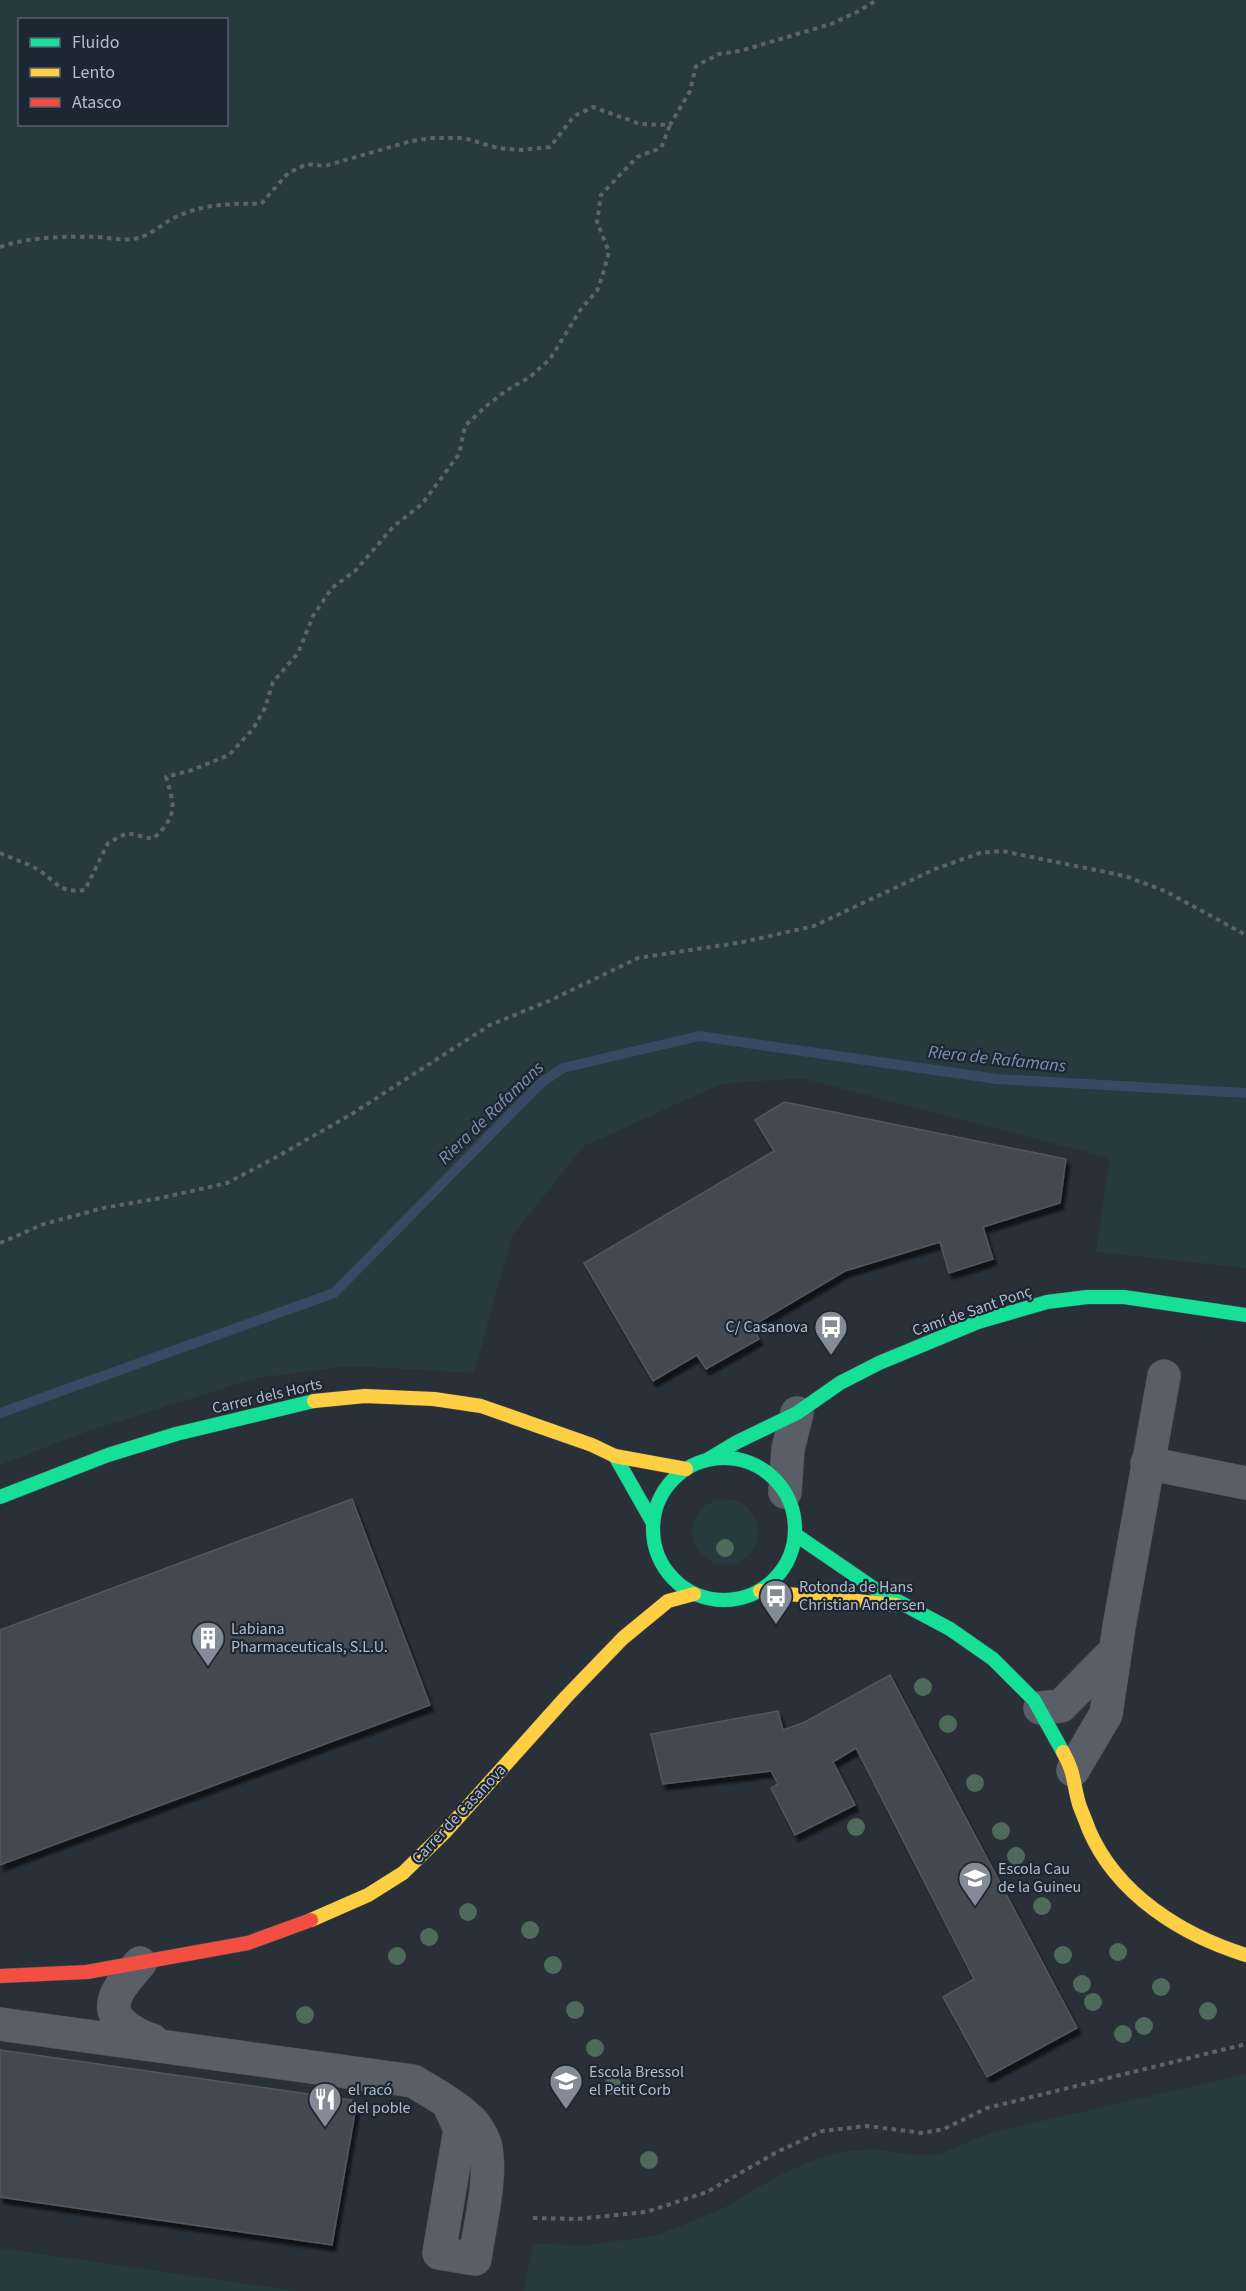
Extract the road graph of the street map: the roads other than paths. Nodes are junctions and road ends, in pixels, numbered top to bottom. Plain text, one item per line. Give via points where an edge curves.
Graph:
1 (1246, 1315) edge
2 (1164, 1376) dead end
3 (797, 1413) junction
4 (615, 1456) junction
5 (707, 1460) junction
6 (1147, 1462) junction
7 (686, 1469) junction
8 (1246, 1483) edge
9 (785, 1492) junction
10 (0, 1497) edge
11 (653, 1523) junction
12 (796, 1535) junction
13 (760, 1591) junction
14 (694, 1594) junction
15 (903, 1606) junction
16 (1115, 1651) junction
17 (1040, 1708) junction
18 (1073, 1770) junction
19 (1246, 1955) edge
20 (140, 1963) junction
21 (0, 1976) edge
22 (0, 2024) edge
23 (176, 2047) junction
24 (448, 2103) dead end

1 - 3 street, Camí de Sant Ponç via 1124,1297 1047,1302 978,1322 879,1363 840,1383
2 - 6 street
3 - 5 street
3 - 9 street via 788,1449
4 - 7 street, Carrer dels Horts
4 - 10 street, Carrer dels Horts via 592,1444 481,1406 434,1399 343,1397 176,1434 108,1455
4 - 11 street
5 - 7 street
5 - 9 street via 728,1458 750,1463 770,1474
6 - 8 street
6 - 16 street
7 - 11 street via 668,1481 657,1500
9 - 12 street via 794,1513
11 - 14 street via 662,1564 675,1581
12 - 13 street via 790,1558 778,1577
12 - 15 street via 849,1574
13 - 14 street via 739,1600 717,1601
13 - 15 street
14 - 20 street, Carrer de Casanova via 668,1601 623,1638 403,1873 323,1916 248,1943
15 - 17 street via 965,1638 1022,1686
16 - 17 street via 1061,1706
16 - 18 street via 1106,1714
17 - 18 street
18 - 19 street via 1080,1807 1102,1852 1122,1880 1167,1919 1210,1943
20 - 21 street, Carrer de Casanova via 87,1972
20 - 23 street via 118,1992 114,2003 116,2015 142,2037
22 - 23 street
23 - 24 street via 413,2081

